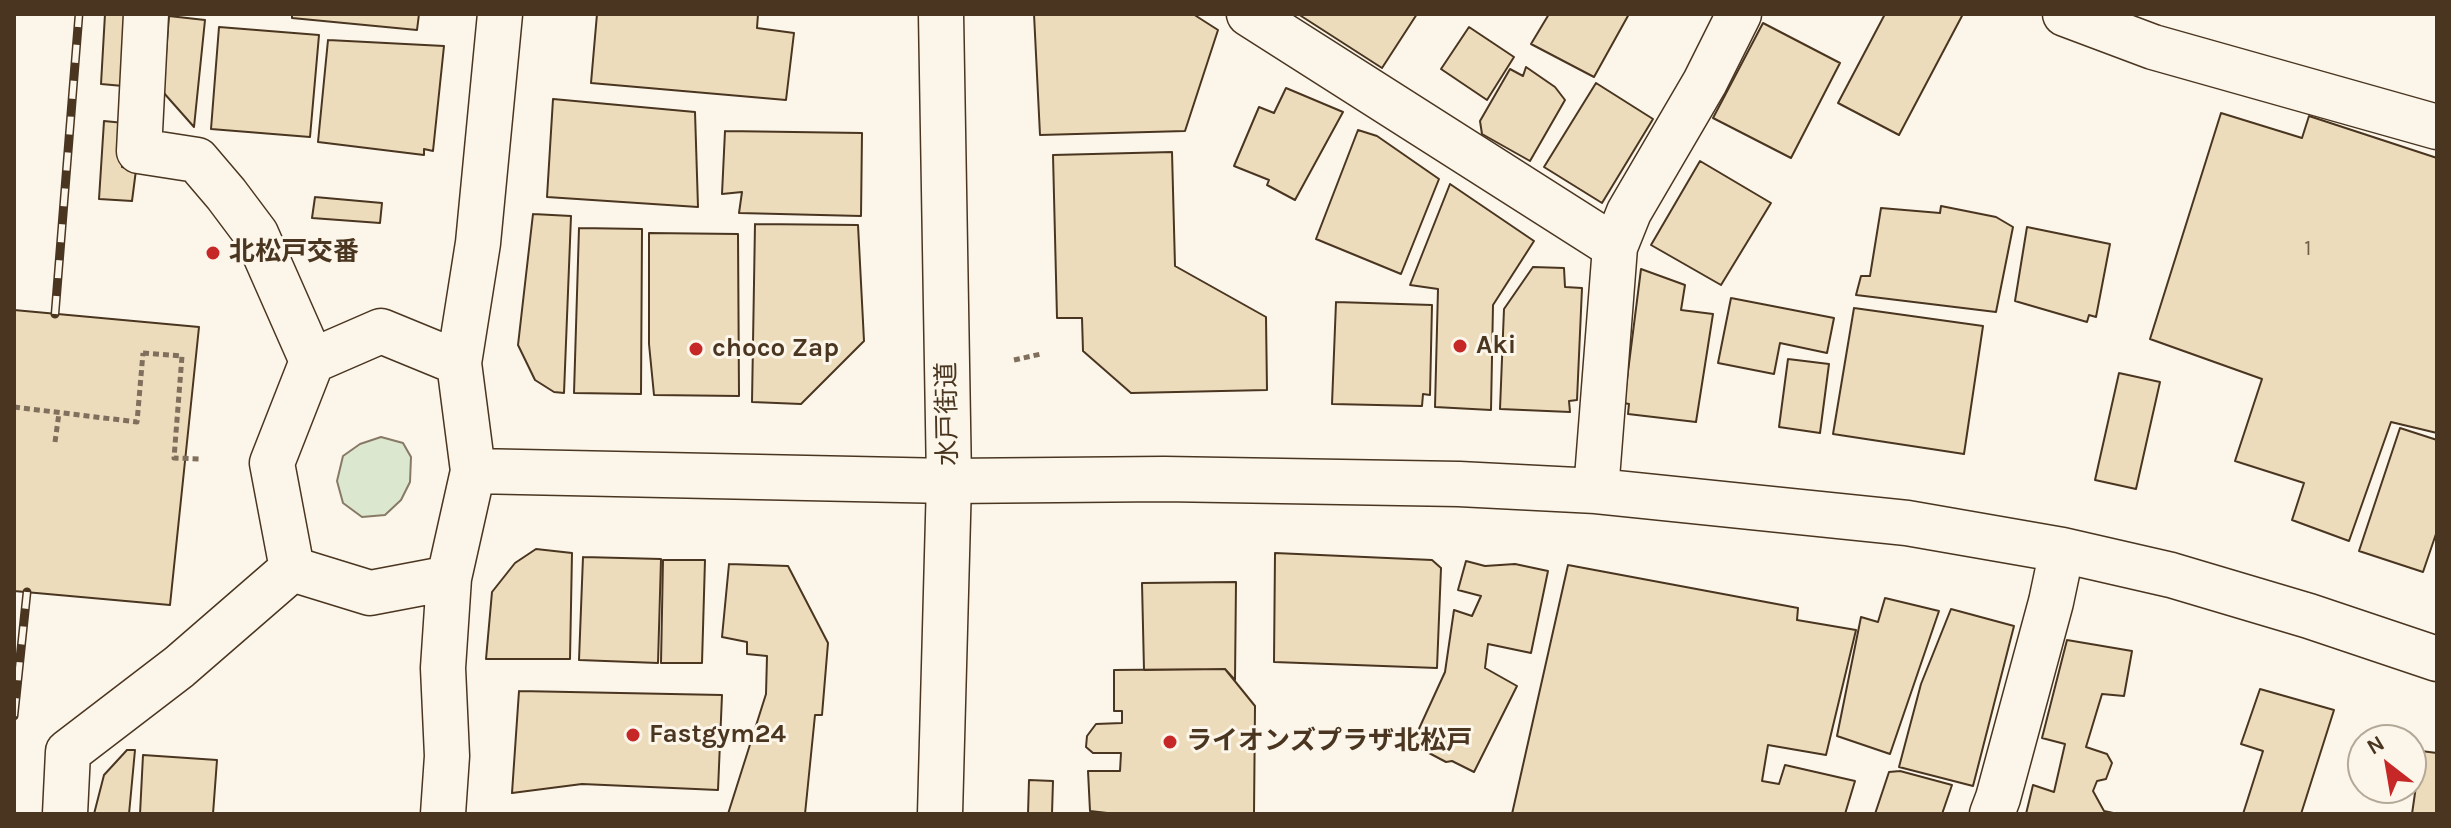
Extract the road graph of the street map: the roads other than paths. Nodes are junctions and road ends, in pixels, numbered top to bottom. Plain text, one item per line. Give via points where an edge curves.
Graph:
1 (146, 14) edge
2 (500, 14) edge
3 (941, 14) edge
4 (1249, 14) edge
5 (1739, 14) edge
6 (2065, 14) edge
7 (2437, 127) edge
8 (1615, 247) junction
9 (312, 361) junction
10 (459, 363) junction
11 (473, 471) junction
12 (949, 481) junction
13 (1596, 491) junction
14 (2062, 550) junction
15 (292, 569) junction
16 (449, 578) junction
17 (2434, 648) edge
18 (65, 814) edge
19 (443, 814) edge
20 (940, 814) edge
21 (1992, 814) edge

1 - 9 main road via 139,151 197,160 226,194 256,234
2 - 10 main road via 478,243
3 - 12 main road, 水戸街道
4 - 8 main road
5 - 8 main road via 1629,212
6 - 7 main road via 2153,47
8 - 13 main road
9 - 10 main road via 381,331
9 - 15 main road via 272,463
10 - 11 main road
11 - 12 main road
11 - 16 main road
12 - 13 main road via 1179,479
12 - 20 main road, 水戸街道
13 - 14 main road via 1907,523
14 - 17 main road
14 - 21 main road
15 - 16 main road via 370,593
15 - 18 main road via 179,667 68,752
16 - 19 main road

